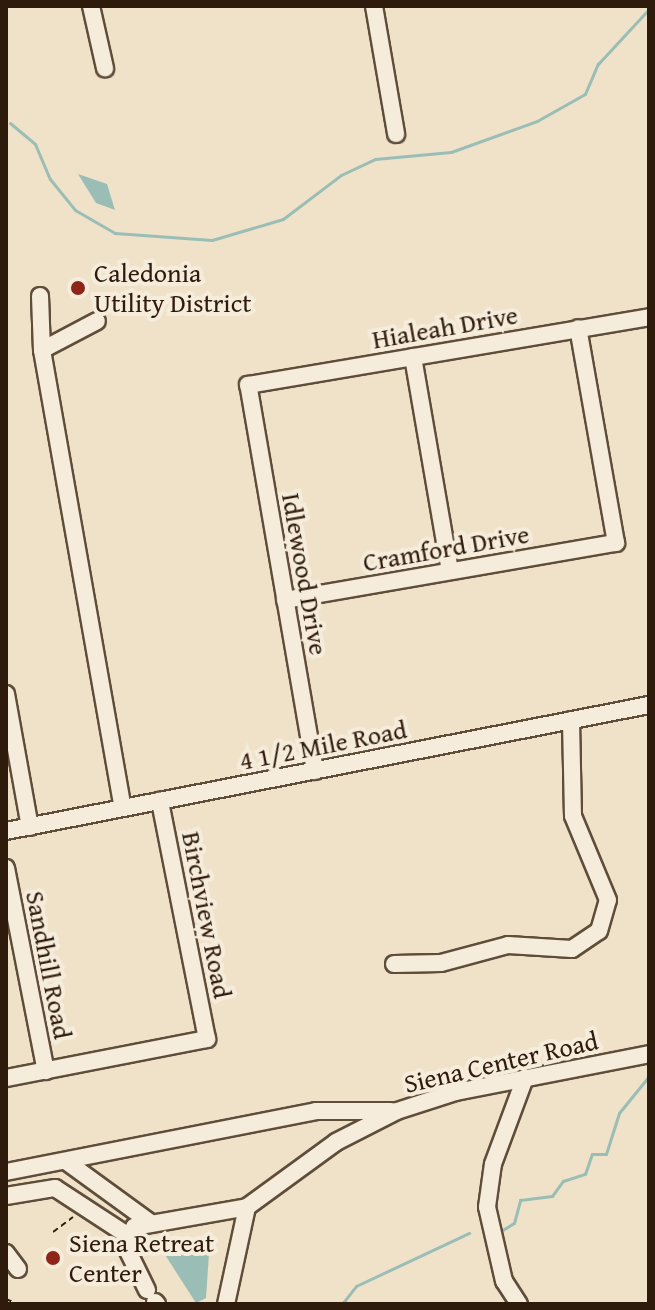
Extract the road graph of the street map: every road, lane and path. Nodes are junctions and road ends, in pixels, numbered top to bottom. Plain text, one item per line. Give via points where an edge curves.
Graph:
1 (91, 6) edge
2 (374, 6) edge
3 (105, 68) dead end
4 (396, 134) dead end
5 (40, 296) dead end
6 (649, 317) edge
7 (97, 321) dead end
8 (578, 328) junction
9 (42, 350) junction
10 (413, 357) junction
11 (248, 385) joint
12 (450, 571) junction
13 (285, 600) junction
14 (6, 694) edge
15 (649, 705) edge
16 (571, 720) junction
17 (315, 771) junction
18 (160, 801) junction
19 (123, 808) junction
20 (30, 827) junction
21 (6, 831) edge
22 (6, 868) edge
23 (394, 964) dead end
24 (649, 1054) edge
25 (46, 1071) junction
26 (6, 1078) edge
27 (525, 1078) junction
28 (397, 1111) junction
29 (67, 1162) junction
30 (6, 1172) edge
31 (6, 1196) edge
32 (247, 1207) junction
33 (80, 1211) dead end
34 (151, 1223) junction
35 (53, 1232) dead end
36 (123, 1239) junction
37 (106, 1246) dead end
38 (6, 1253) edge
39 (123, 1261) dead end
40 (18, 1269) dead end
41 (95, 1281) dead end
42 (6, 1299) edge
43 (153, 1299) edge
44 (17, 1304) edge
45 (226, 1304) edge
46 (519, 1304) edge

1 - 3 street
2 - 4 street
5 - 9 street
6 - 8 street, Hialeah Drive
7 - 9 street
8 - 10 street, Hialeah Drive
8 - 12 street, Cramford Drive via 616,543
9 - 19 street
10 - 11 street, Hialeah Drive
10 - 12 street
11 - 13 street, Idlewood Drive
12 - 13 street, Cramford Drive
13 - 17 street, Idlewood Drive
14 - 20 street
15 - 16 street, 4 1/2 Mile Road
16 - 17 street, 4 1/2 Mile Road
16 - 23 street via 573,816 608,900 599,931 572,949 508,945 441,963
17 - 18 street, 4 1/2 Mile Road
18 - 19 street, 4 1/2 Mile Road
18 - 25 street, Birchview Road via 207,1039
19 - 20 street, 4 1/2 Mile Road
20 - 21 street, 4 1/2 Mile Road
22 - 25 street, Sandhill Road
24 - 27 street, Siena Center Road
25 - 26 street
27 - 28 street, Siena Center Road
27 - 46 street via 493,1164 487,1207 504,1281
28 - 29 street via 316,1111
28 - 32 street, Siena Center Road via 336,1142
29 - 30 street
29 - 34 street
31 - 36 street via 55,1188
32 - 34 street, Siena Center Road
32 - 45 street
33 - 35 path
34 - 36 street, Siena Center Road
36 - 37 path
36 - 43 street
38 - 40 street
39 - 41 path
42 - 44 path

